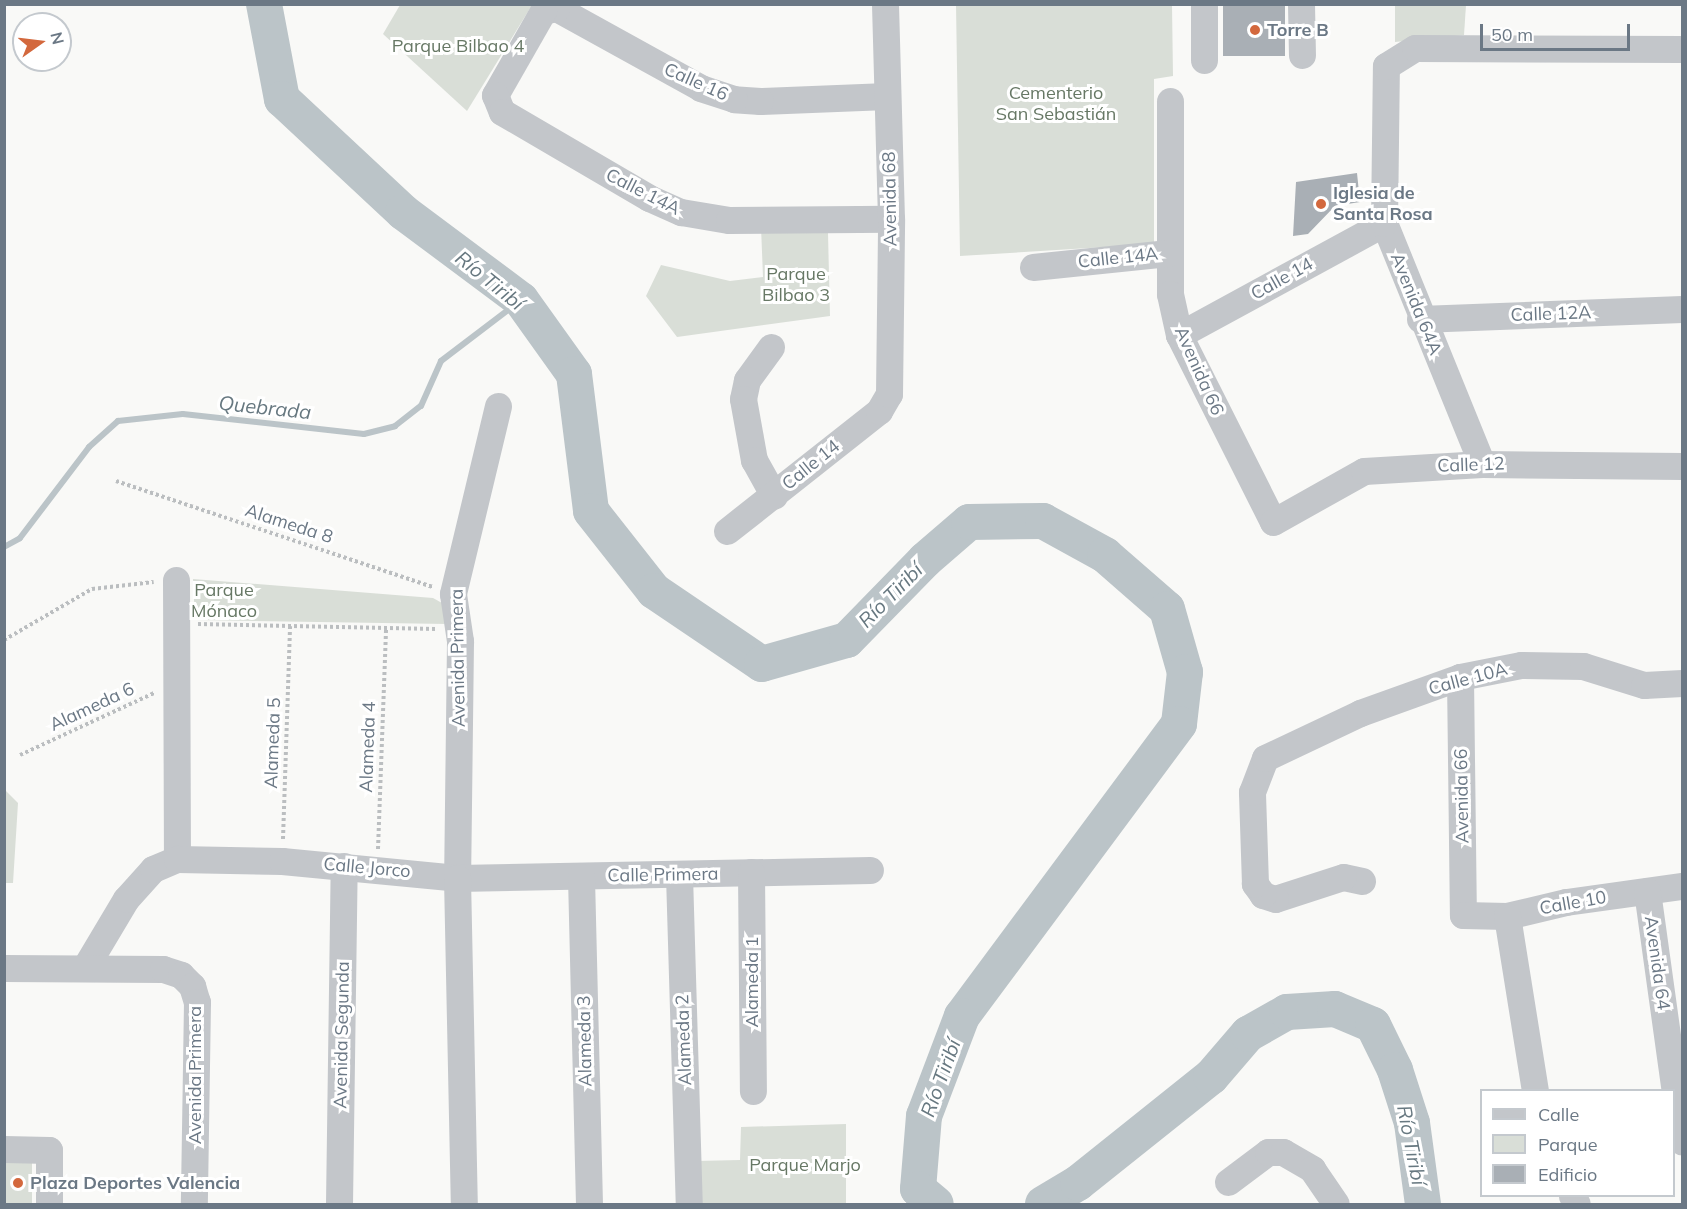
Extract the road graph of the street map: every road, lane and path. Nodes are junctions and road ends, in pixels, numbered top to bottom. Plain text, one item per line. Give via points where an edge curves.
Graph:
1 (885, 4) edge
2 (1204, 4) edge
3 (1301, 4) edge
4 (556, 8) joint
5 (1683, 49) edge
6 (1302, 55) dead end
7 (1204, 60) dead end
8 (887, 96) junction
9 (1170, 101) dead end
10 (891, 219) junction
11 (1384, 223) junction
12 (1168, 253) junction
13 (1033, 267) dead end
14 (1683, 309) edge
15 (1420, 319) junction
16 (1179, 335) junction
17 (771, 347) dead end
18 (889, 394) joint
19 (498, 406) dead end
20 (1482, 464) junction
21 (1683, 466) edge
22 (116, 481) dead end
23 (774, 496) junction
24 (1273, 522) joint
25 (727, 531) dead end
26 (176, 580) joint
27 (453, 594) junction
28 (176, 624) junction
29 (291, 626) junction
30 (386, 628) junction
31 (458, 629) junction
32 (4, 640) edge
33 (1460, 677) junction
34 (176, 682) junction
35 (1683, 683) edge
36 (20, 755) dead end
37 (177, 858) junction
38 (282, 861) junction
39 (344, 866) junction
40 (378, 868) junction
41 (870, 870) dead end
42 (751, 872) junction
43 (679, 875) junction
44 (581, 877) junction
45 (457, 878) junction
46 (1362, 881) dead end
47 (1683, 886) edge
48 (1647, 891) junction
49 (1463, 915) joint
50 (1507, 916) junction
51 (86, 966) junction
52 (4, 968) edge
53 (1535, 1089) edge
54 (753, 1091) dead end
55 (1683, 1142) edge
56 (4, 1149) edge
57 (1228, 1182) dead end
58 (49, 1204) edge
59 (194, 1204) edge
60 (339, 1204) edge
61 (464, 1204) edge
62 (589, 1204) edge
63 (689, 1204) edge
64 (1336, 1204) edge

1 - 8 street, Avenida 68
2 - 7 street
3 - 6 street
4 - 8 street, Calle 16 via 701,88 734,99 760,102
4 - 10 street, Calle 14A via 543,11 495,95 502,112 649,198 681,212 729,220
5 - 11 street, Avenida 64A via 1414,48 1386,66
8 - 10 street, Avenida 68
9 - 12 street, Avenida 66
10 - 18 street, Avenida 68
11 - 15 street, Avenida 64A
11 - 16 street, Calle 14
12 - 13 street, Calle 14A
12 - 16 street, Avenida 66 via 1170,294
14 - 15 street, Calle 12A
15 - 20 street, Avenida 64A
16 - 24 street, Avenida 66
17 - 23 street via 747,380 743,399 754,460
18 - 23 street, Calle 14 via 879,411
19 - 27 street, Avenida Primera
20 - 21 street, Calle 12
20 - 24 street, Calle 12 via 1364,471
22 - 27 path, Alameda 8
23 - 25 street, Calle 14
26 - 28 street
26 - 32 path via 92,589
27 - 31 street, Avenida Primera
28 - 29 path
28 - 34 street
29 - 30 path
29 - 38 path, Alameda 5
30 - 31 path
30 - 40 path, Alameda 4
31 - 45 street, Avenida Primera
33 - 35 street, Calle 10A via 1521,665 1583,666 1644,685
33 - 46 street, Calle 10A via 1360,713 1265,758 1252,792 1255,884 1263,895 1275,899 1343,878
33 - 49 street, Avenida 66
34 - 36 path, Alameda 6
34 - 37 street
37 - 38 street, Calle Jorco
37 - 51 street, Calle Jorco via 153,869 126,899
38 - 39 street, Calle Jorco
39 - 40 street, Calle Jorco
39 - 60 street, Avenida Segunda
40 - 45 street, Calle Jorco
41 - 42 street, Calle Primera
42 - 43 street, Calle Primera
42 - 54 street, Alameda 1
43 - 44 street, Calle Primera
43 - 63 street, Alameda 2
44 - 45 street, Calle Primera
44 - 62 street, Alameda 3
45 - 61 street
47 - 48 street, Calle 10
48 - 50 street, Calle 10 via 1566,902
48 - 55 street, Avenida 64
49 - 50 street, Calle 10
50 - 53 street
51 - 52 street
51 - 59 street, Avenida Primera via 163,969 181,975 192,986 197,1002
56 - 58 street via 49,1150
57 - 64 street via 1268,1152 1283,1152 1312,1168

